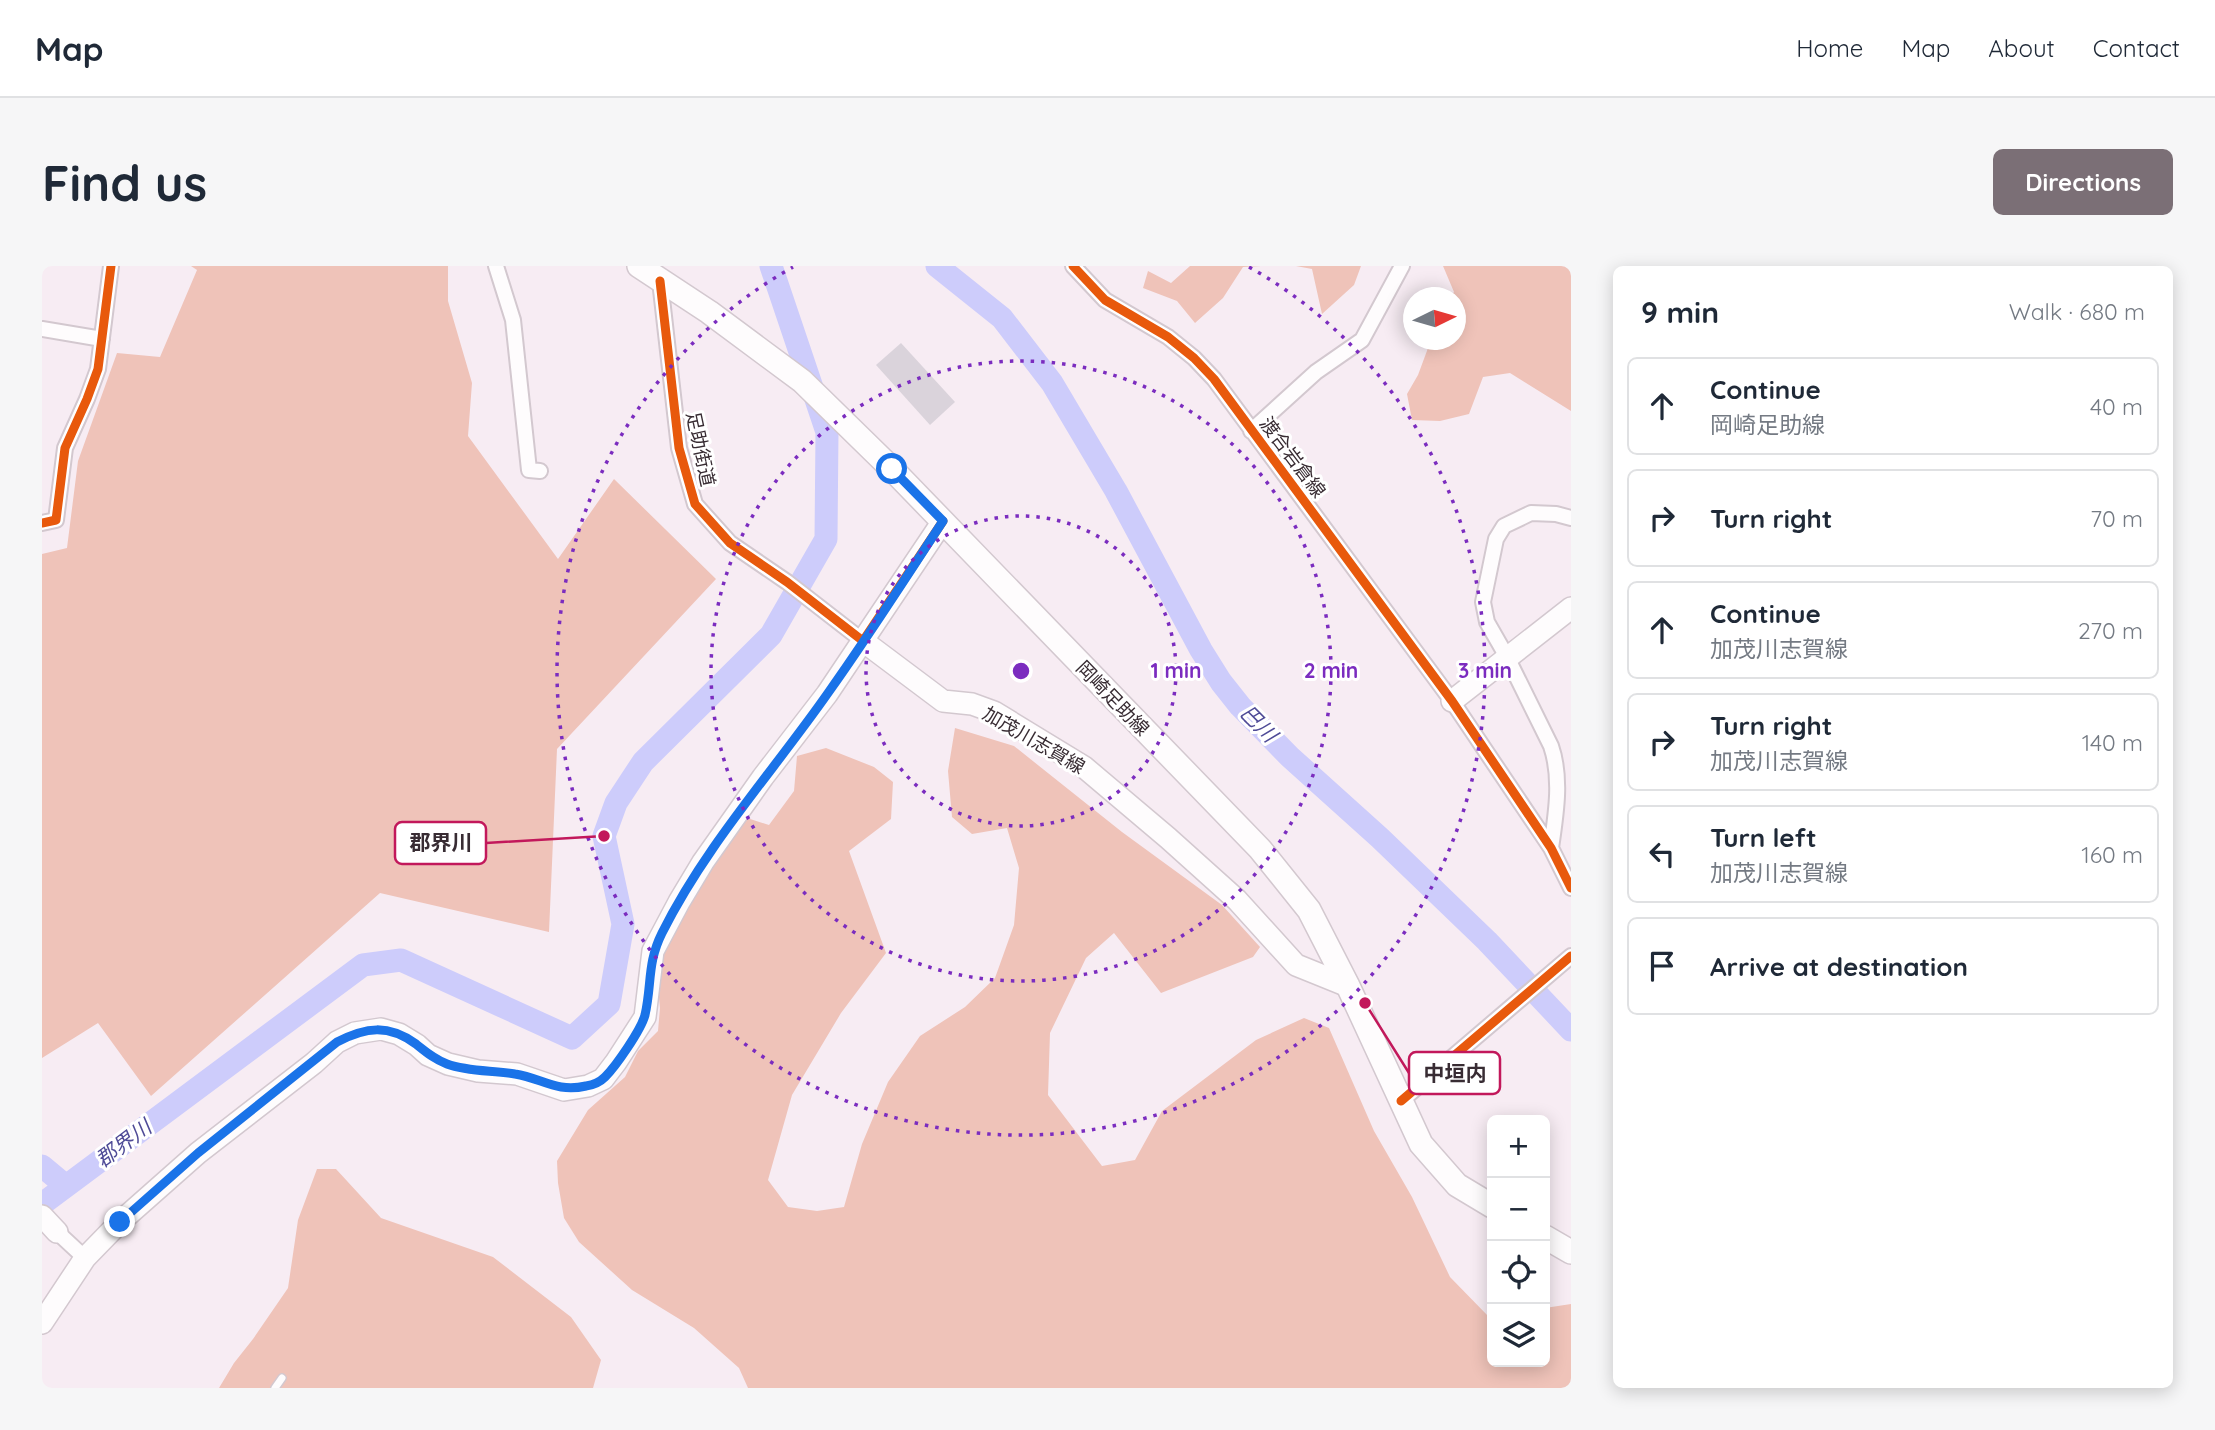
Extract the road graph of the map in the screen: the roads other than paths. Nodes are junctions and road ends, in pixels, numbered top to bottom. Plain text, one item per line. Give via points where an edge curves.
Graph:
1 (110, 266) edge
2 (496, 266) edge
3 (639, 266) edge
4 (1073, 266) edge
5 (1402, 266) edge
6 (660, 281) junction
7 (42, 329) edge
8 (102, 339) junction
9 (1251, 431) junction
10 (540, 471) dead end
11 (1571, 518) edge
12 (943, 521) junction
13 (42, 523) edge
14 (1571, 608) edge
15 (863, 641) junction
16 (1507, 657) junction
17 (1452, 701) junction
18 (1551, 848) junction
19 (1571, 888) edge
20 (1571, 956) edge
21 (1348, 986) junction
22 (1401, 1101) junction
23 (1487, 1203) edge
24 (42, 1216) edge
25 (57, 1232) joint
26 (1550, 1240) edge
27 (1571, 1252) edge
28 (85, 1258) junction
29 (42, 1323) edge
30 (282, 1378) dead end
31 (275, 1388) edge

1 - 8 street
2 - 10 street via 513,320 529,470
3 - 6 main road, 岡崎足助線
4 - 9 street, 渡合岩倉線 via 1105,300 1194,358
5 - 9 street via 1362,340 1315,372
6 - 12 main road, 岡崎足助線 via 802,381
6 - 15 street, 足助街道 via 679,448 695,503 730,543
7 - 8 street
8 - 13 street via 94,379 65,448 56,520
9 - 17 street, 渡合岩倉線
11 - 16 street via 1531,513 1504,526 1496,539 1483,602 1486,622
12 - 15 main road
12 - 21 main road, 岡崎足助線 via 1260,849 1308,910
14 - 16 main road
15 - 21 main road, 加茂川志賀線 via 943,701 994,712 1084,767 1237,900 1296,965
15 - 28 main road via 679,902 653,951 645,1017 603,1079 564,1090 517,1074 448,1064 399,1034 381,1029 355,1033 337,1042 198,1153
16 - 17 main road
16 - 18 street via 1556,760
17 - 18 street, 渡合岩倉線
18 - 19 street, 渡合岩倉線
20 - 22 street
21 - 22 main road, 岡崎足助線
22 - 23 main road, 岡崎足助線 via 1421,1143 1457,1185
24 - 25 main road
25 - 28 street
26 - 27 main road
28 - 29 main road
30 - 31 lane

